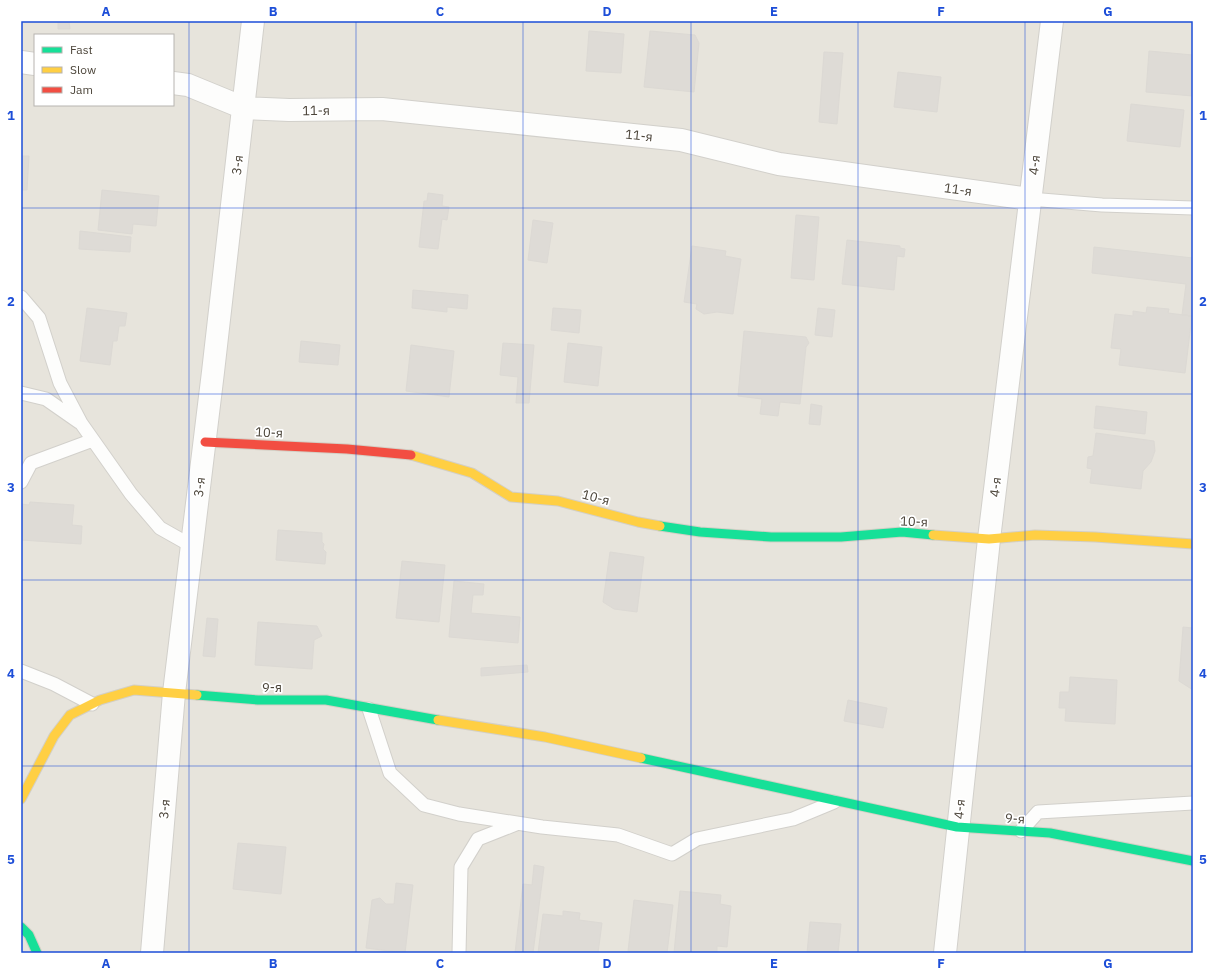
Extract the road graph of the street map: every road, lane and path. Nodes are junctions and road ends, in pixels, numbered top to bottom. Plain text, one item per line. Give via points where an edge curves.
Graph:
1 (253, 21) edge
2 (1052, 21) edge
3 (21, 62) edge
4 (34, 64) edge
5 (174, 83) edge
6 (244, 108) junction
7 (1030, 199) junction
8 (1193, 208) edge
9 (21, 297) edge
10 (21, 392) edge
11 (81, 423) junction
12 (93, 440) junction
13 (205, 442) junction
14 (21, 482) edge
15 (989, 539) junction
16 (1193, 544) edge
17 (192, 546) junction
18 (21, 671) edge
19 (174, 693) junction
20 (92, 704) junction
21 (369, 709) junction
22 (21, 799) edge
23 (835, 802) junction
24 (1193, 803) edge
25 (517, 823) junction
26 (957, 827) junction
27 (1021, 831) junction
28 (1193, 861) edge
29 (21, 926) edge
30 (37, 953) edge
31 (152, 953) edge
32 (459, 953) edge
33 (945, 953) edge

1 - 6 street, 3-я
2 - 7 street, 4-я
3 - 4 street
5 - 6 street, 11-я via 188,85
6 - 7 street, 11-я via 382,109 681,140 779,164
6 - 13 street, 3-я
7 - 8 lane via 1102,205
7 - 15 street, 4-я
9 - 11 lane via 39,318 60,383
10 - 11 lane via 46,399
11 - 12 lane
12 - 14 lane via 30,463
12 - 17 lane via 131,494 160,528
13 - 15 street, 10-я via 414,455 472,473 511,497 558,500 638,522 700,532 841,538 902,532
13 - 17 street, 3-я
15 - 16 street, 10-я via 1035,535
15 - 26 street, 4-я
17 - 19 street, 3-я
18 - 20 lane via 54,684
19 - 20 street, 9-я via 134,690
19 - 21 street, 9-я via 258,700 326,700
19 - 31 street, 3-я
20 - 22 street, 9-я via 70,715 54,736
21 - 23 street, 9-я via 545,737
21 - 25 lane via 390,773 424,805 459,814
23 - 25 lane via 793,819 696,839 672,854 618,835
23 - 26 street, 9-я
24 - 27 lane via 1038,812
25 - 32 lane via 478,838 461,867
26 - 27 street, 9-я
26 - 33 street, 4-я
27 - 28 street, 9-я via 1050,833
29 - 30 street via 29,935

